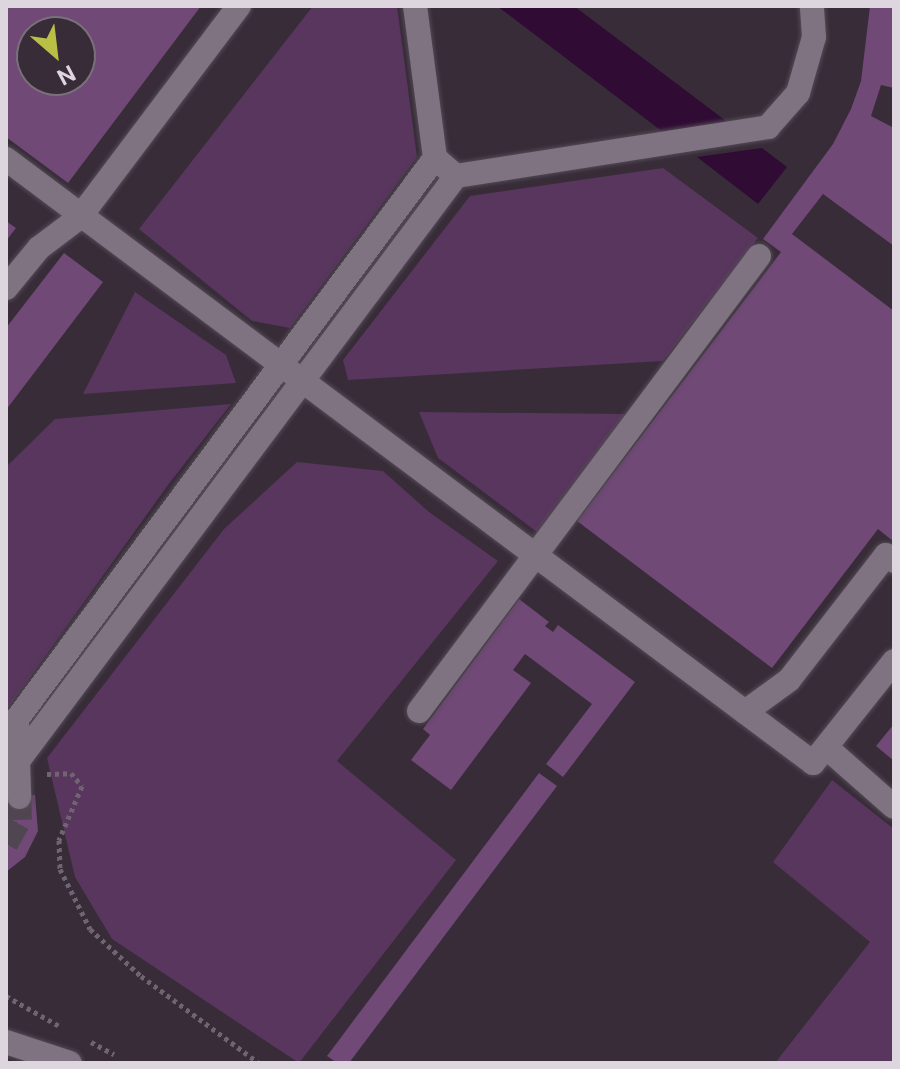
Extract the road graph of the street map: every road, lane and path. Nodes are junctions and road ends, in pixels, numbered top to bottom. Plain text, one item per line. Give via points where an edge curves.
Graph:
1 (239, 6) edge
2 (415, 6) edge
3 (812, 6) edge
4 (435, 158) junction
5 (6, 159) edge
6 (456, 176) junction
7 (80, 217) junction
8 (759, 256) dead end
9 (6, 288) edge
10 (282, 365) junction
11 (305, 381) junction
12 (536, 555) junction
13 (894, 561) edge
14 (894, 661) edge
15 (419, 711) dead end
16 (745, 712) junction
17 (827, 748) junction
18 (18, 779) junction
19 (894, 807) edge
20 (6, 996) edge
21 (71, 1032) dead end
22 (86, 1039) dead end
23 (6, 1042) edge
24 (114, 1054) dead end
25 (70, 1063) edge
26 (259, 1063) edge

1 - 7 street
2 - 4 street
3 - 6 street via 814,37 798,93 768,127
4 - 6 street
4 - 10 street
5 - 7 street
6 - 11 street
7 - 9 street via 39,248
7 - 10 street
8 - 12 street
10 - 11 street
10 - 18 street via 17,719
11 - 12 street
11 - 18 street
12 - 15 street
12 - 16 street
13 - 16 street via 886,555 789,680
14 - 17 street
16 - 17 street via 813,763
17 - 19 street
18 - 26 path via 71,773 78,778 82,795 59,840 60,869 90,929 141,976
20 - 21 path
22 - 24 path
23 - 25 street

